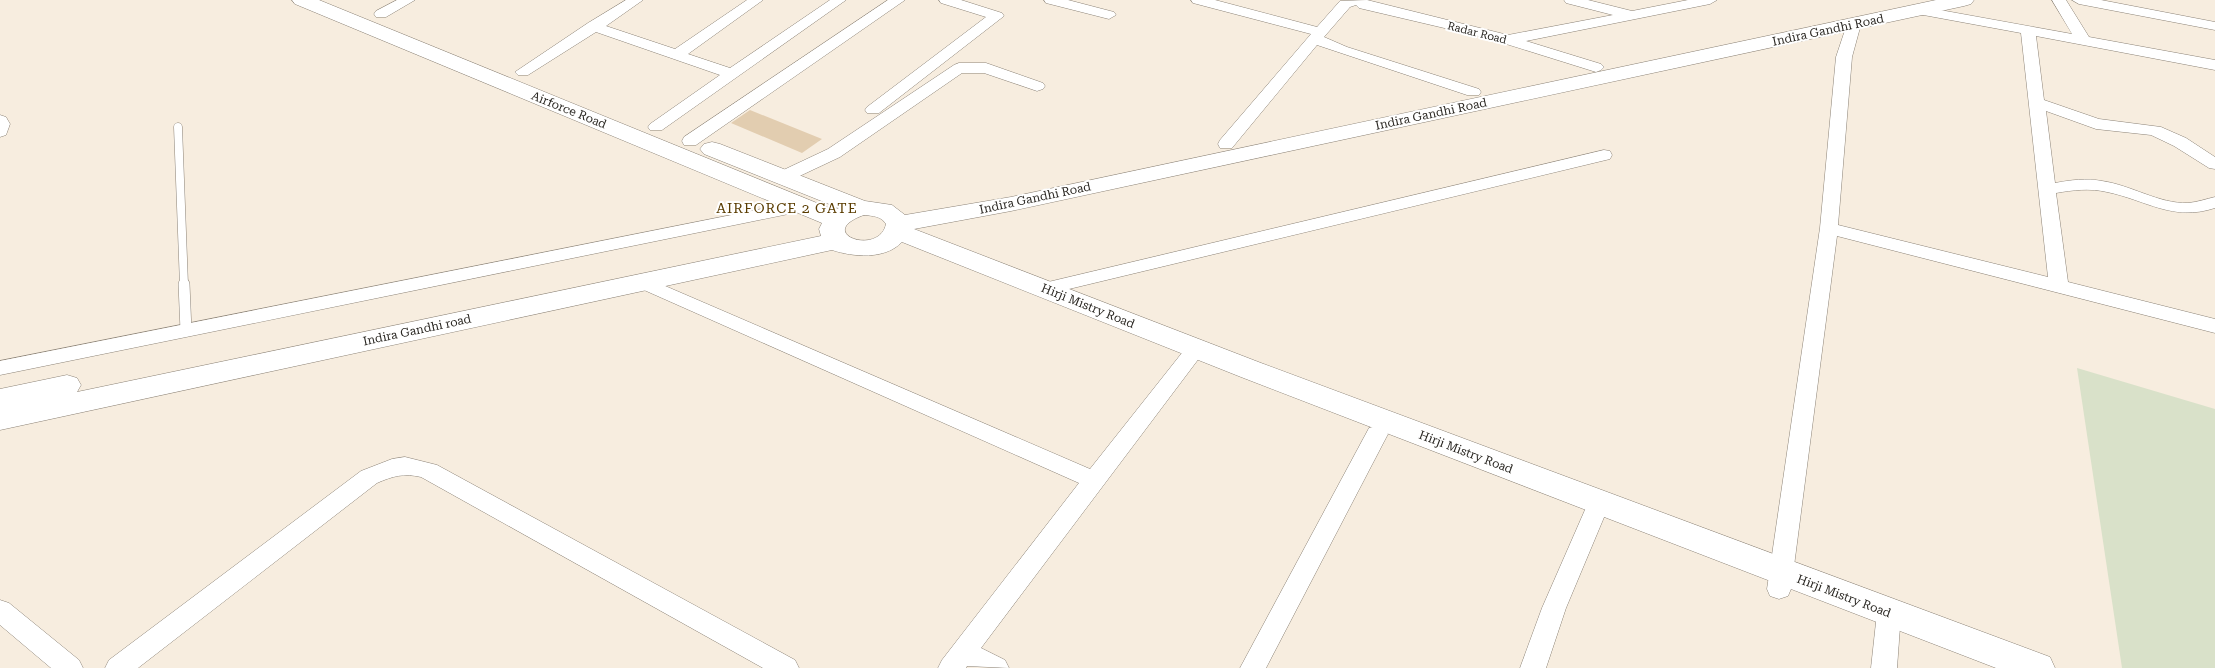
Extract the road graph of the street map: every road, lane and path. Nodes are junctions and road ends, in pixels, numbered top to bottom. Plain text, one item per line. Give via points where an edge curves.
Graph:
1 (302, 0) edge
2 (342, 0) edge
3 (408, 0) edge
4 (636, 0) edge
5 (756, 0) edge
6 (839, 0) edge
7 (898, 0) edge
8 (946, 0) edge
9 (1051, 0) edge
10 (1198, 0) edge
11 (1328, 0) edge
12 (1571, 0) edge
13 (1710, 0) edge
14 (1964, 0) edge
15 (2059, 0) edge
16 (2079, 0) edge
17 (1353, 1) edge
18 (1665, 5) edge
19 (1917, 5) edge
20 (381, 14) junction
21 (1109, 15) dead end
22 (1632, 16) junction
23 (1847, 20) junction
24 (593, 26) junction
25 (2215, 26) edge
26 (2028, 30) junction
27 (1318, 35) junction
28 (1508, 40) junction
29 (2084, 41) junction
30 (676, 55) junction
31 (2215, 65) edge
32 (1596, 67) junction
33 (523, 72) junction
34 (732, 74) junction
35 (1037, 86) dead end
36 (1473, 92) junction
37 (2036, 102) junction
38 (0, 120) edge
39 (656, 126) junction
40 (178, 127) dead end
41 (0, 132) edge
42 (690, 141) junction
43 (1226, 144) junction
44 (1604, 155) dead end
45 (2215, 164) edge
46 (783, 177) junction
47 (2047, 189) junction
48 (2215, 202) edge
49 (802, 206) junction
50 (885, 223) junction
51 (1829, 228) junction
52 (834, 229) junction
53 (642, 282) junction
54 (2059, 286) junction
55 (1044, 289) junction
56 (2215, 326) edge
57 (186, 331) junction
58 (1192, 355) junction
59 (0, 368) edge
60 (0, 399) edge
61 (0, 418) edge
62 (1377, 434) junction
63 (1094, 480) junction
64 (1596, 510) junction
65 (1781, 581) junction
66 (0, 610) edge
67 (1888, 622) junction
68 (957, 660) edge
69 (70, 668) edge
70 (118, 668) edge
71 (786, 668) edge
72 (996, 668) edge
73 (1252, 668) edge
74 (1532, 668) edge
75 (1884, 668) edge
76 (1984, 668) edge
77 (2037, 668) edge

1 - 49 main road, Airforce Road
2 - 20 main road, Airforce Road
3 - 20 street
4 - 24 street
5 - 30 street
6 - 34 street
7 - 42 street
8 - 46 street via 997,16
9 - 21 street
10 - 27 street
11 - 17 street, Radar Road
12 - 22 street
13 - 18 street
14 - 19 main road, Indira Gandhi Road
15 - 29 street
16 - 25 street
17 - 27 street
17 - 28 street, Radar Road
18 - 22 street
19 - 23 main road, Indira Gandhi Road
19 - 23 main road, Indira Gandhi Road via 1892,5
19 - 26 street
20 - 33 main road, Airforce Road
22 - 28 street
23 - 32 main road, Indira Gandhi Road
23 - 50 main road, Indira Gandhi Road via 1012,204
23 - 51 street
24 - 30 street
24 - 33 street
26 - 29 street
26 - 37 street
27 - 36 street via 1342,50
27 - 43 street
28 - 32 street, Radar Road
29 - 31 street
30 - 34 street
32 - 36 main road, Indira Gandhi Road
33 - 39 main road, Airforce Road
34 - 39 street
35 - 46 street via 986,68 959,68 834,153
36 - 43 main road, Indira Gandhi Road
37 - 45 street via 2096,124 2155,130
37 - 47 street
38 - 41 street
39 - 42 main road, Airforce Road
40 - 57 lane
42 - 46 main road, Airforce Road
43 - 50 main road, Indira Gandhi Road
44 - 55 street
46 - 50 main road, Airforce Road
47 - 48 street via 2092,184 2171,208 2186,209
47 - 54 street
49 - 52 main road, Airforce Road
49 - 57 street
50 - 52 main road via 843,214
50 - 52 main road, Airforce Road via 864,249 842,246
50 - 55 main road, Hirji Mistry Road
50 - 58 main road, Hirji Mistry Road
51 - 54 street
51 - 65 street
52 - 53 main road, Indira Gandhi road
52 - 60 main road, Indira Gandhi road via 784,234
53 - 61 main road, Indira Gandhi road
53 - 63 street
54 - 56 street
55 - 58 main road, Hirji Mistry Road
57 - 59 street
58 - 62 main road, Hirji Mistry Road
58 - 63 street
58 - 64 main road, Hirji Mistry Road
62 - 64 main road, Hirji Mistry Road
62 - 73 street
63 - 68 street
64 - 65 main road, Hirji Mistry Road
64 - 74 street
65 - 67 main road, Hirji Mistry Road
66 - 69 street
67 - 75 street
67 - 76 main road, Hirji Mistry Road
67 - 77 main road, Hirji Mistry Road
68 - 72 street
70 - 71 street via 368,478 392,466 408,464 430,471

